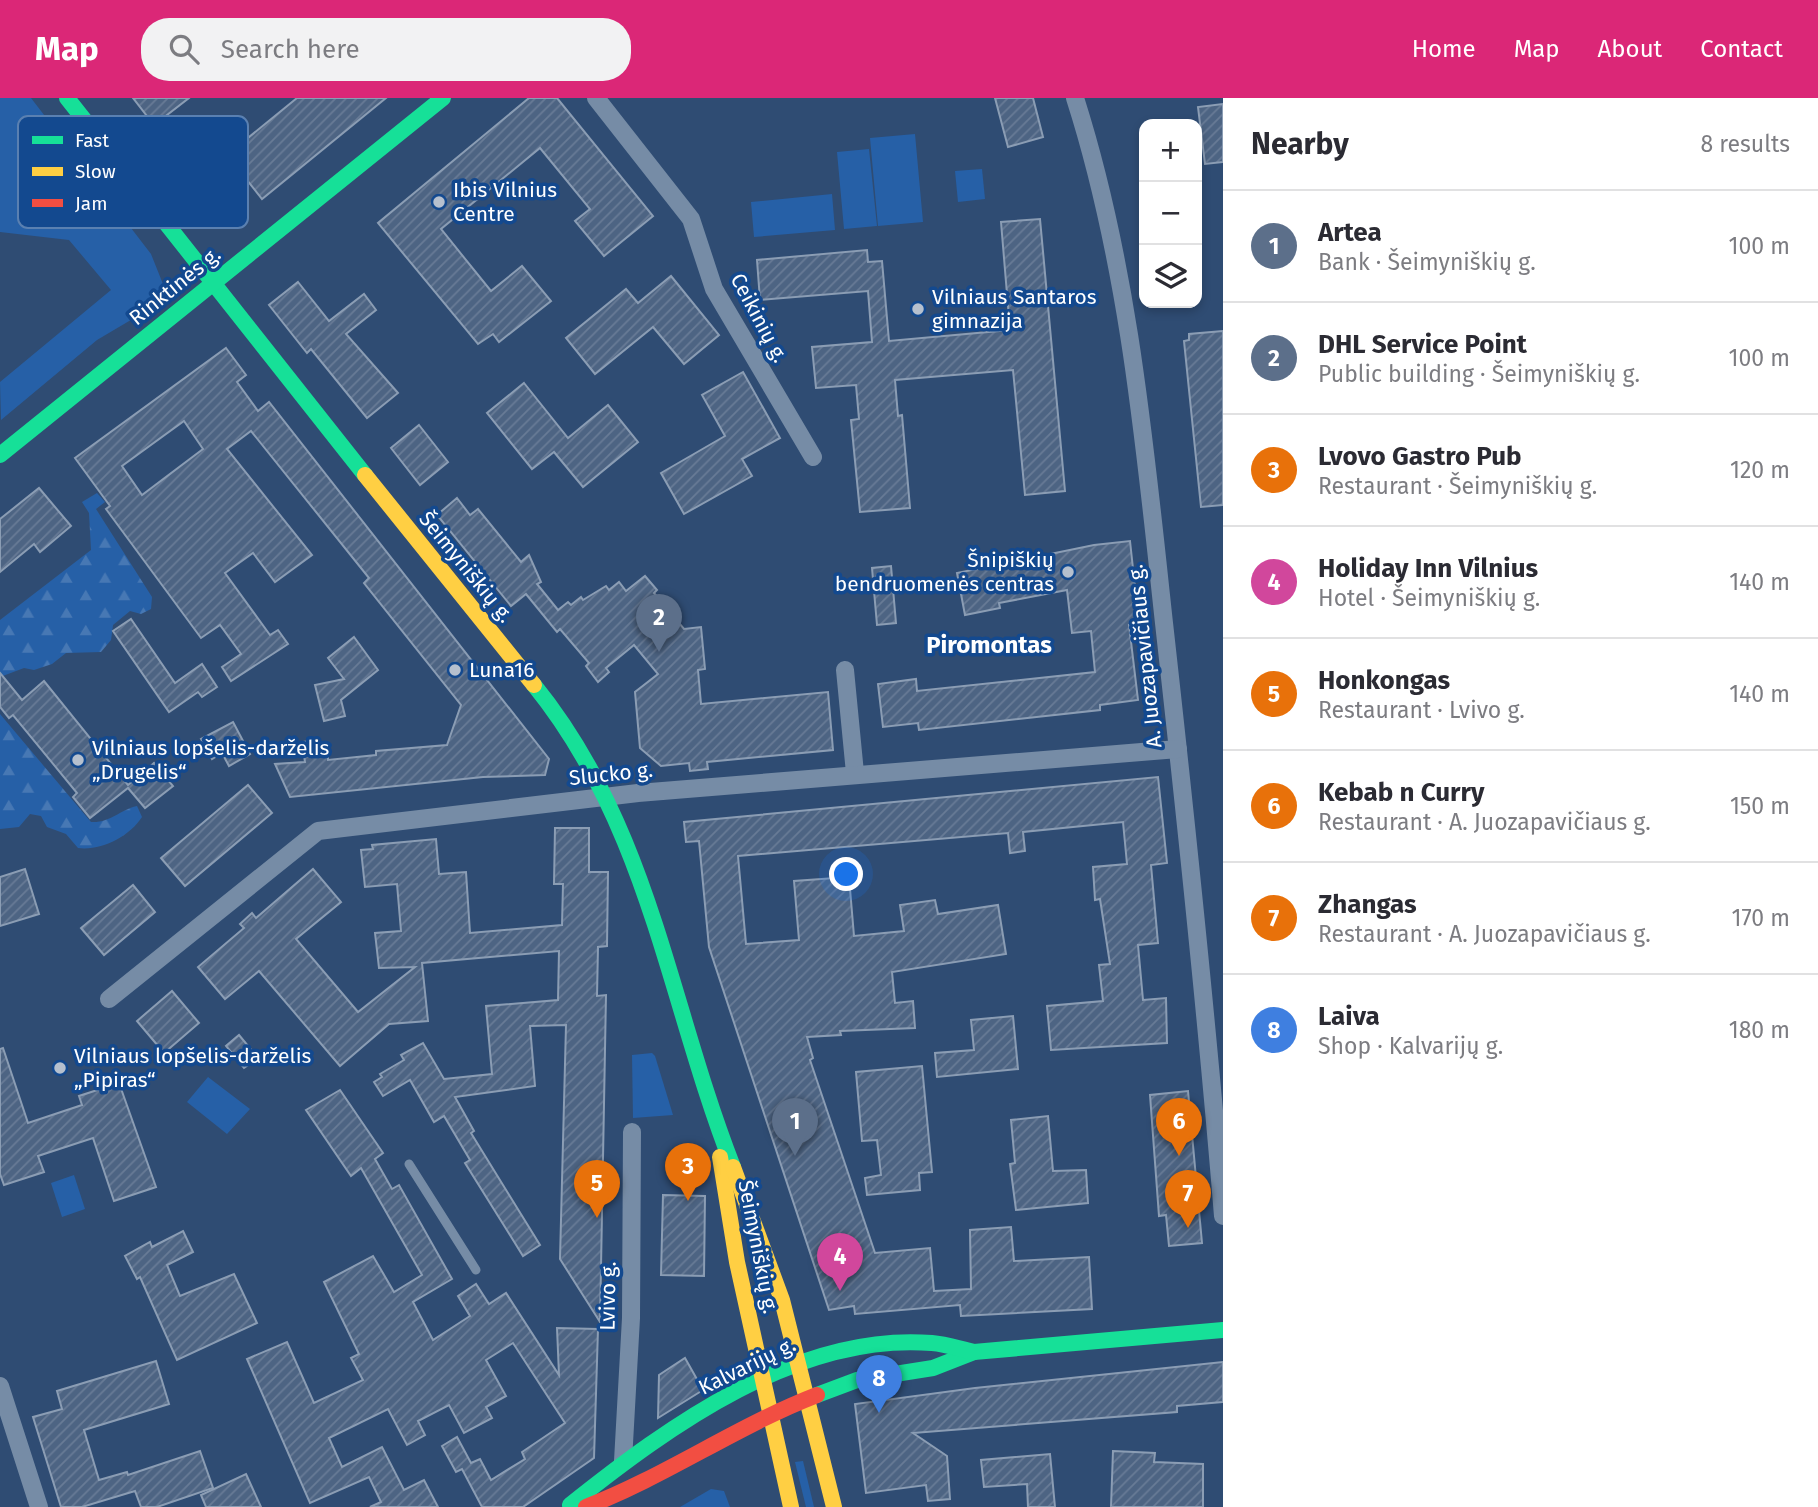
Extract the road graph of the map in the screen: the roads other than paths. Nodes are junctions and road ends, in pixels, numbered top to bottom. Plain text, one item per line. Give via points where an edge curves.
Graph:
1 (67, 98) edge
2 (443, 98) edge
3 (596, 98) edge
4 (1075, 98) edge
5 (81, 116) edge
6 (168, 228) edge
7 (212, 284) junction
8 (0, 455) edge
9 (813, 457) dead end
10 (845, 670) dead end
11 (1178, 749) junction
12 (855, 774) junction
13 (608, 796) junction
14 (109, 999) dead end
15 (717, 1125) junction
16 (632, 1132) dead end
17 (409, 1164) dead end
18 (1223, 1216) edge
19 (476, 1270) dead end
20 (1223, 1330) edge
21 (974, 1352) junction
22 (799, 1362) junction
23 (761, 1378) junction
24 (0, 1386) edge
25 (808, 1396) junction
26 (768, 1414) junction
27 (623, 1461) junction
28 (623, 1500) edge
29 (39, 1507) edge
30 (567, 1507) edge
31 (586, 1507) edge
32 (791, 1507) edge
33 (834, 1507) edge

1 - 5 main road, Šeimyniškių g.
2 - 7 main road, Rinktinės g.
3 - 9 street, Ceikinių g. via 691,219 714,289
4 - 11 street, A. Juozapavičiaus g. via 1126,315
6 - 7 main road, Šeimyniškių g.
7 - 8 main road, Rinktinės g.
7 - 13 main road, Šeimyniškių g. via 552,707 584,751
10 - 12 street
11 - 12 street, Slucko g.
11 - 18 street, A. Juozapavičiaus g.
12 - 13 street, Slucko g.
13 - 14 street, Slucko g. via 317,831
13 - 15 main road, Šeimyniškių g. via 649,898
15 - 22 main road, Šeimyniškių g. via 753,1210
15 - 23 main road, Šeimyniškių g. via 729,1223
16 - 27 street, Lvivo g. via 631,1318
17 - 19 lane
20 - 21 main road, Kalvarijų g.
21 - 22 main road, Kalvarijų g. via 928,1343
21 - 25 main road, Kalvarijų g. via 933,1368 857,1380
22 - 23 main road, Kalvarijų g.
22 - 25 main road, Šeimyniškių g.
23 - 26 main road, Šeimyniškių g.
23 - 27 main road, Kalvarijų g.
24 - 29 street
25 - 26 main road, Kalvarijų g.
25 - 33 main road, Šeimyniškių g.
26 - 28 main road, Kalvarijų g.
26 - 32 main road, Šeimyniškių g.
27 - 30 main road, Kalvarijų g.
28 - 31 main road, Kalvarijų g.

